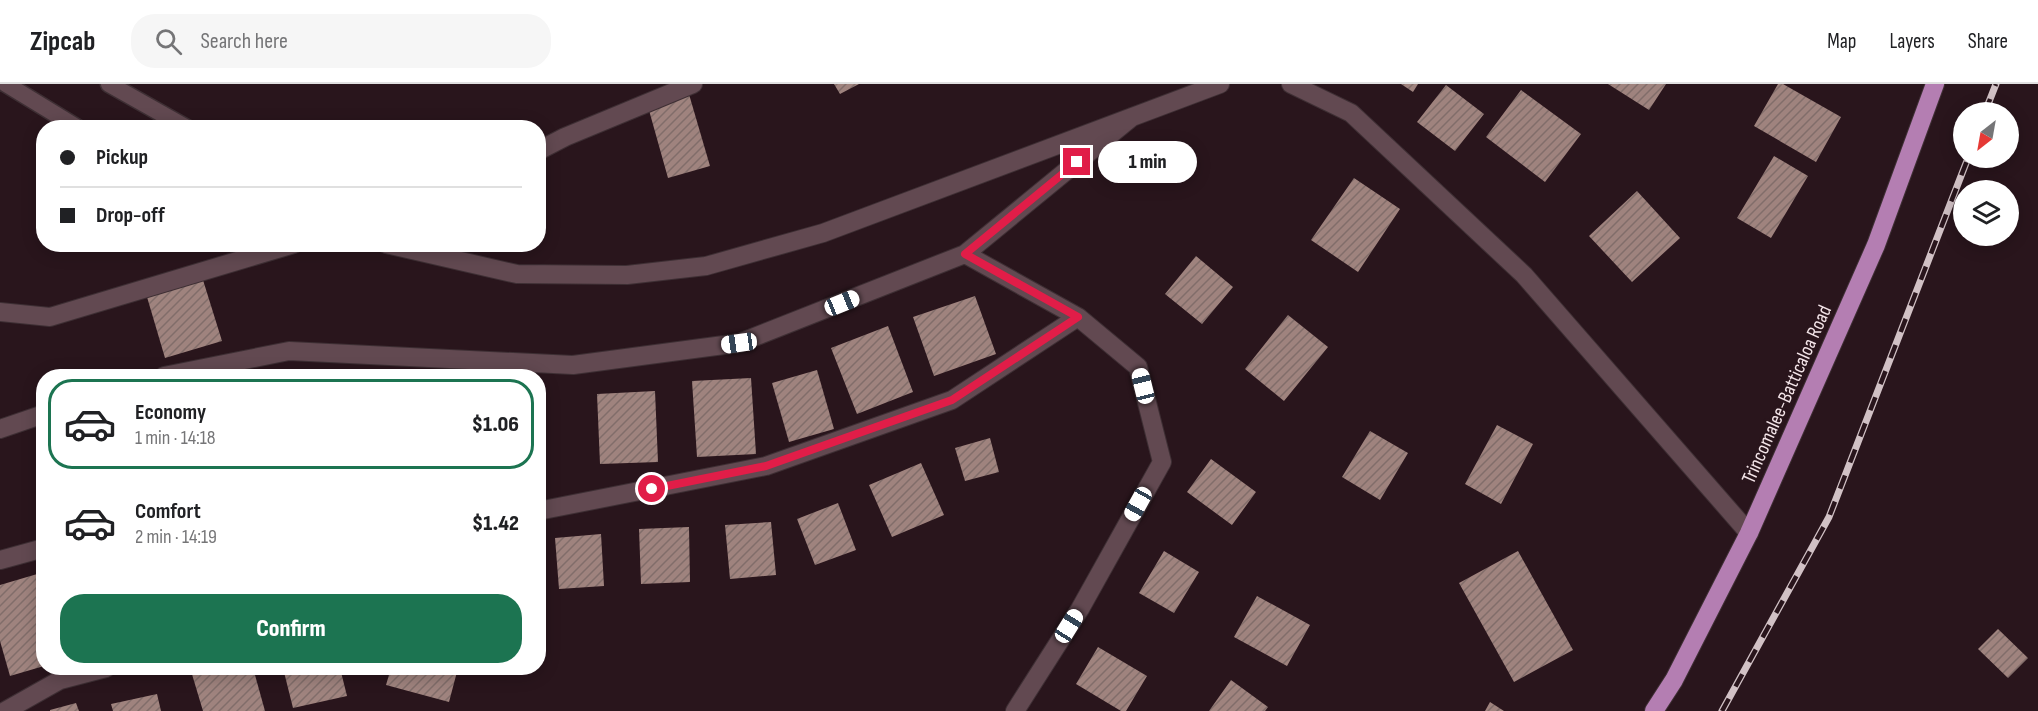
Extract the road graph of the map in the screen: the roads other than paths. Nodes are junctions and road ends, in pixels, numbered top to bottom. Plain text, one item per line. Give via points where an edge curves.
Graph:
1 (6, 84) edge
2 (109, 84) edge
3 (693, 84) edge
4 (1220, 84) edge
5 (1291, 84) edge
6 (1935, 84) edge
7 (1132, 117) junction
8 (65, 120) edge
9 (173, 120) edge
10 (546, 147) edge
11 (267, 252) edge
12 (421, 252) edge
13 (965, 254) junction
14 (0, 312) edge
15 (1078, 317) junction
16 (199, 369) edge
17 (36, 417) edge
18 (0, 429) edge
19 (546, 510) edge
20 (1749, 533) junction
21 (36, 550) edge
22 (0, 560) edge
23 (79, 675) edge
24 (5, 711) edge
25 (1015, 711) edge
26 (1654, 711) edge

1 - 8 lane
2 - 9 lane
3 - 10 street
4 - 7 street
5 - 20 street via 1351,113 1524,275
6 - 20 highway, Trincomalee-Batticaloa Road via 1876,244
7 - 12 street via 823,232 706,266 627,275 517,274
7 - 13 street
11 - 14 street via 50,317
13 - 15 street
13 - 16 street via 739,343 573,365 289,351
15 - 19 street via 952,400 766,466
15 - 25 street via 1138,368 1161,462 1080,609
17 - 18 street
20 - 26 highway, Trincomalee-Batticaloa Road via 1674,680
21 - 22 street
23 - 24 street via 60,680

